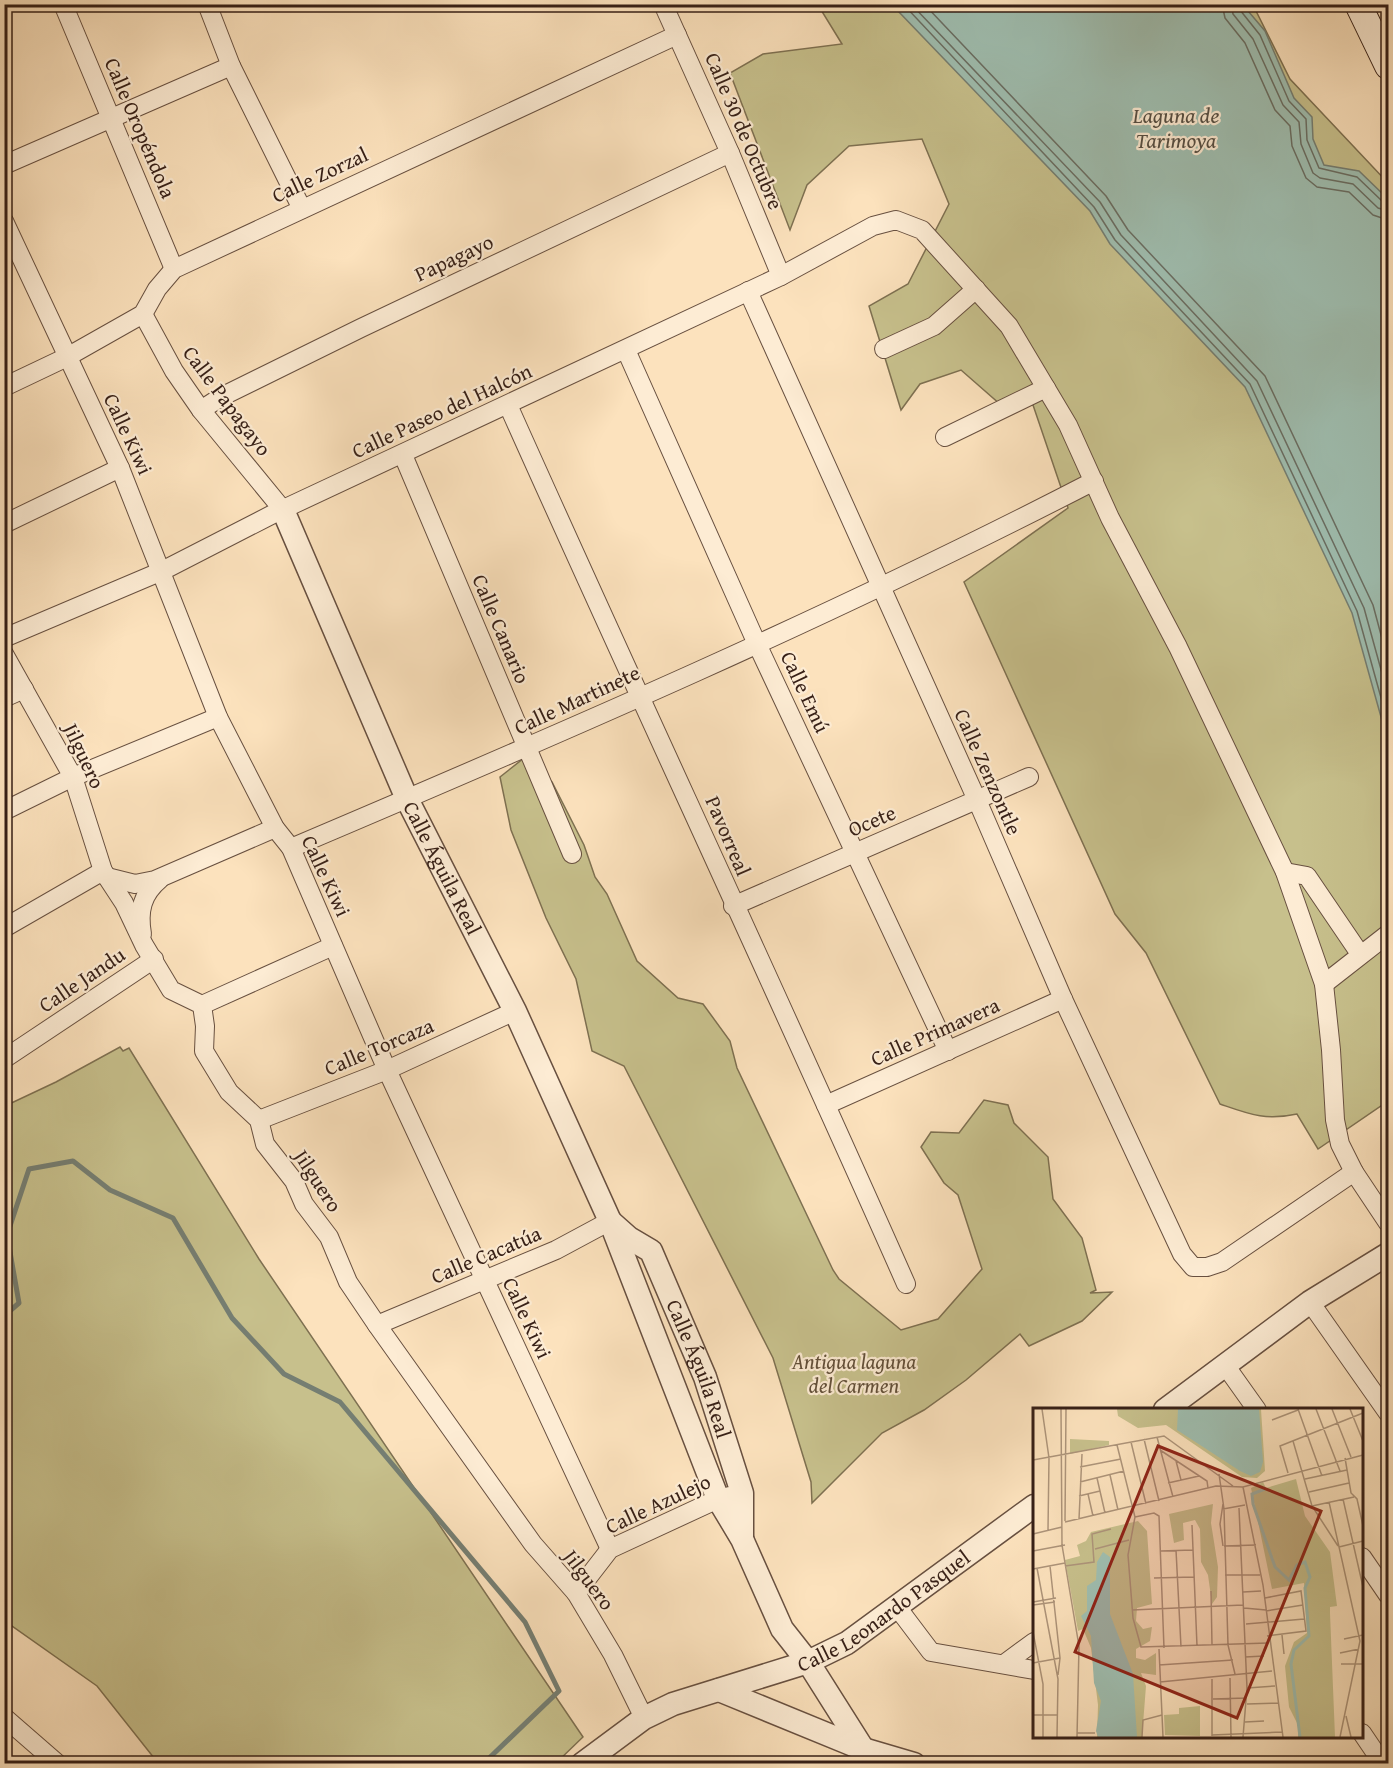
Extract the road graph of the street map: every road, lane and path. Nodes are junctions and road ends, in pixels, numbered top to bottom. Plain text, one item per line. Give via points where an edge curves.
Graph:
1 (63, 4) edge
2 (207, 4) edge
3 (663, 4) edge
4 (1358, 4) edge
5 (677, 35) junction
6 (231, 66) junction
7 (1389, 66) edge
8 (112, 118) junction
9 (730, 153) junction
10 (4, 165) edge
11 (302, 209) junction
12 (4, 221) edge
13 (10, 250) edge
14 (174, 269) junction
15 (780, 276) junction
16 (976, 289) junction
17 (748, 291) junction
18 (143, 314) junction
19 (884, 349) dead end
20 (626, 350) junction
21 (68, 357) junction
22 (4, 387) edge
23 (1046, 388) junction
24 (508, 405) junction
25 (201, 410) junction
26 (945, 437) dead end
27 (403, 455) junction
28 (120, 468) junction
29 (1094, 480) junction
30 (283, 510) junction
31 (4, 524) edge
32 (162, 571) junction
33 (880, 587) junction
34 (4, 638) edge
35 (757, 644) junction
36 (4, 654) edge
37 (24, 689) junction
38 (638, 696) junction
39 (4, 698) edge
40 (218, 717) junction
41 (527, 748) junction
42 (73, 777) junction
43 (1029, 777) dead end
44 (406, 799) junction
45 (977, 800) junction
46 (4, 811) edge
47 (275, 828) junction
48 (291, 848) junction
49 (572, 854) dead end
50 (855, 854) junction
51 (1285, 872) junction
52 (105, 874) junction
53 (162, 877) junction
54 (733, 906) junction
55 (4, 928) edge
56 (1389, 934) edge
57 (333, 946) junction
58 (149, 952) junction
59 (1360, 954) junction
60 (1324, 984) junction
61 (1063, 999) junction
62 (202, 1005) junction
63 (515, 1011) junction
64 (948, 1051) junction
65 (4, 1059) edge
66 (387, 1070) junction
67 (826, 1105) junction
68 (259, 1120) junction
69 (1354, 1172) junction
70 (610, 1221) junction
71 (1389, 1223) edge
72 (1389, 1254) edge
73 (485, 1281) junction
74 (906, 1284) dead end
75 (1310, 1302) junction
76 (377, 1325) junction
77 (1226, 1365) junction
78 (1168, 1408) edge
79 (1256, 1408) edge
80 (1389, 1413) edge
81 (742, 1492) junction
82 (718, 1499) junction
83 (1033, 1507) edge
84 (742, 1539) junction
85 (610, 1549) junction
86 (1363, 1558) edge
87 (576, 1593) junction
88 (1389, 1595) edge
89 (897, 1607) junction
90 (1033, 1643) edge
91 (808, 1662) junction
92 (1004, 1664) junction
93 (1033, 1670) edge
94 (719, 1690) junction
95 (4, 1717) edge
96 (644, 1718) junction
97 (1362, 1738) edge
98 (863, 1749) junction
99 (58, 1764) edge
100 (582, 1764) edge
101 (914, 1764) edge
102 (1383, 1764) edge

1 - 8 street, Calle Oropéndola
2 - 6 street
3 - 5 street, Calle 30 de Octubre
4 - 7 main road
5 - 9 street, Calle 30 de Octubre
5 - 11 street, Calle Zorzal
6 - 8 street
6 - 11 street
8 - 10 street
8 - 14 street, Calle Oropéndola
9 - 15 street, Calle 30 de Octubre
9 - 25 street, Papagayo via 361,328
11 - 14 street, Calle Zorzal
12 - 13 street, Calle Kiwi
13 - 21 street, Calle Kiwi
14 - 18 street, Calle Zorzal
15 - 16 street, Calle Paseo del Halcón via 873,226 896,220 922,230
15 - 17 street, Calle Paseo del Halcón
16 - 19 street via 934,326
16 - 23 street via 1009,326
17 - 20 street, Calle Paseo del Halcón
17 - 33 street, Calle Zenzontle
18 - 21 street
18 - 25 street, Calle Papagayo
20 - 24 street, Calle Paseo del Halcón
20 - 35 street, Calle Emú
21 - 22 street
21 - 28 street, Calle Kiwi
23 - 26 street
23 - 29 street
24 - 27 street, Calle Paseo del Halcón
24 - 38 street, Pavorreal
25 - 30 street, Calle Papagayo
27 - 30 street, Calle Paseo del Halcón
27 - 41 street, Calle Canario
28 - 31 street
28 - 32 street, Calle Kiwi
29 - 33 street, Calle Martinete
29 - 51 street
30 - 32 street, Calle Paseo del Halcón
30 - 44 street, Calle Águila Real
32 - 34 street, Calle Paseo del Halcón
32 - 40 street, Calle Kiwi
33 - 35 street, Calle Martinete
33 - 45 street, Calle Zenzontle
35 - 38 street, Calle Martinete
35 - 50 street, Calle Emú
36 - 37 street, Jilguero
37 - 39 street
37 - 42 street, Jilguero
38 - 41 street, Calle Martinete
38 - 54 street, Pavorreal via 686,794
40 - 42 street
40 - 47 street, Calle Kiwi
41 - 44 street, Calle Martinete
41 - 49 street, Calle Canario
42 - 46 street
42 - 52 street, Jilguero
43 - 45 street, Ocete
44 - 48 street, Calle Martinete
44 - 63 street, Calle Águila Real
45 - 50 street, Ocete
45 - 61 street, Calle Zenzontle
47 - 48 street, Calle Kiwi
47 - 53 street
48 - 57 street, Calle Kiwi
50 - 54 street, Ocete
50 - 64 street, Calle Emú
51 - 59 street via 1307,876
51 - 60 street
52 - 53 street via 135,884
52 - 55 street
52 - 58 street, Jilguero
53 - 58 street via 146,891 139,918
54 - 67 street, Pavorreal
56 - 59 street
57 - 62 street
57 - 66 street, Calle Kiwi
58 - 62 street, Jilguero via 171,990
58 - 65 street, Calle Jandu
59 - 60 street
60 - 69 street via 1335,1119 1340,1144
61 - 64 street, Calle Primavera
61 - 69 street, Calle Zenzontle via 1170,1232 1193,1267 1222,1262
62 - 68 street, Jilguero via 204,1051 229,1092
63 - 66 street, Calle Torcaza
63 - 70 street, Calle Águila Real
64 - 67 street, Calle Primavera
66 - 68 street, Calle Torcaza
66 - 73 street, Calle Kiwi
67 - 74 street, Pavorreal
68 - 76 street, Jilguero via 266,1144 329,1237 348,1282
69 - 71 street
70 - 73 street, Calle Cacatúa
70 - 81 street, Calle Águila Real via 651,1251 705,1377
70 - 82 street, Calle Águila Real
72 - 75 street
73 - 76 street, Calle Cacatúa
73 - 85 street, Calle Kiwi
75 - 77 street
75 - 80 street
76 - 87 street, Jilguero via 532,1544
77 - 78 street
77 - 79 street
81 - 82 street, Calle Azulejo
81 - 84 street, Calle Águila Real
82 - 84 street, Calle Águila Real
82 - 85 street, Calle Azulejo
83 - 89 street, Calle Leonardo Pasquel
84 - 91 street, Calle Águila Real via 782,1629
85 - 87 street, Calle Azulejo
86 - 88 street
87 - 96 street, Jilguero
89 - 91 street, Calle Leonardo Pasquel via 847,1643
89 - 92 street via 931,1652
90 - 92 street
91 - 94 street, Calle Leonardo Pasquel
91 - 98 street, Calle Águila Real
92 - 93 street
94 - 96 street, Calle Leonardo Pasquel
94 - 98 street
95 - 99 street
96 - 100 street, Calle Leonardo Pasquel
97 - 102 street
98 - 101 street

